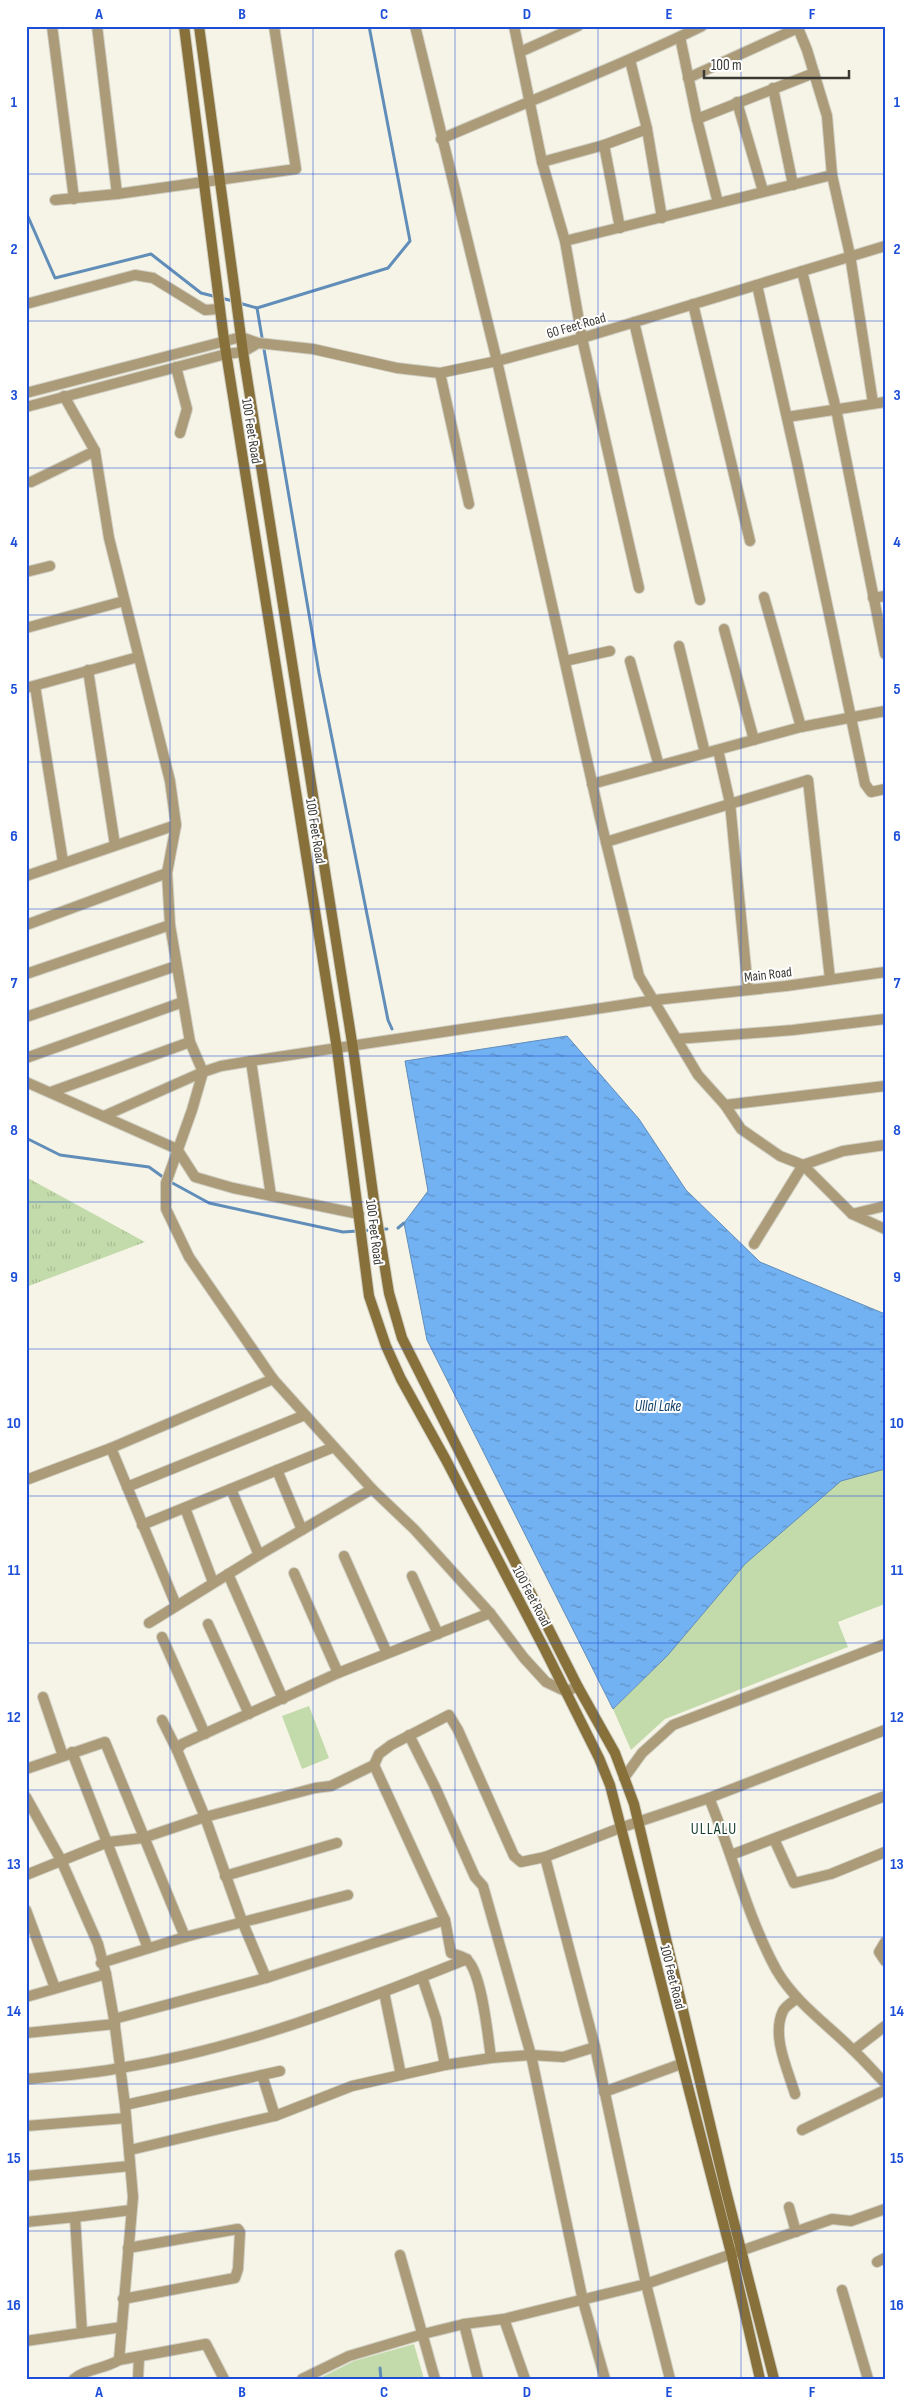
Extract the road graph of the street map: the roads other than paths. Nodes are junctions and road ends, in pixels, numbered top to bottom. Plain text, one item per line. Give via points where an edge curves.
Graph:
1 (52, 26) edge
2 (97, 26) edge
3 (184, 26) edge
4 (199, 26) edge
5 (274, 26) edge
6 (415, 26) edge
7 (514, 26) edge
8 (578, 26) edge
9 (702, 26) edge
10 (797, 27) edge
11 (680, 37) junction
12 (520, 52) junction
13 (630, 60) junction
14 (814, 73) junction
15 (688, 78) junction
16 (773, 88) junction
17 (529, 100) junction
18 (737, 102) junction
19 (697, 119) junction
20 (647, 129) junction
21 (441, 139) junction
22 (604, 144) junction
23 (542, 162) junction
24 (832, 175) junction
25 (219, 179) junction
26 (205, 182) junction
27 (793, 185) junction
28 (763, 191) junction
29 (117, 194) junction
30 (74, 198) junction
31 (55, 200) dead end
32 (718, 203) junction
33 (662, 218) junction
34 (620, 228) junction
35 (565, 241) junction
36 (885, 246) edge
37 (850, 255) junction
38 (802, 271) junction
39 (757, 285) junction
40 (218, 301) junction
41 (26, 304) edge
42 (693, 304) junction
43 (634, 322) junction
44 (241, 336) junction
45 (582, 338) junction
46 (224, 340) junction
47 (262, 343) junction
48 (243, 352) junction
49 (226, 354) junction
50 (497, 361) junction
51 (176, 367) junction
52 (440, 372) junction
53 (26, 392) edge
54 (64, 396) junction
55 (885, 402) edge
56 (873, 403) junction
57 (26, 407) edge
58 (836, 409) junction
59 (787, 416) junction
60 (180, 433) dead end
61 (95, 452) junction
62 (31, 482) dead end
63 (469, 504) dead end
64 (750, 541) dead end
65 (50, 566) dead end
66 (26, 572) edge
67 (639, 588) dead end
68 (764, 596) dead end
69 (885, 596) edge
70 (873, 598) junction
71 (700, 600) dead end
72 (124, 601) junction
73 (26, 628) edge
74 (724, 629) dead end
75 (678, 646) dead end
76 (610, 651) dead end
77 (885, 654) edge
78 (138, 657) junction
79 (565, 660) junction
80 (630, 661) dead end
81 (88, 670) junction
82 (31, 687) edge
83 (885, 710) edge
84 (849, 717) junction
85 (801, 727) junction
86 (754, 740) junction
87 (718, 750) junction
88 (705, 753) junction
89 (659, 766) junction
90 (592, 784) junction
91 (885, 789) edge
92 (730, 803) junction
93 (176, 825) junction
94 (606, 842) junction
95 (114, 845) junction
96 (63, 862) junction
97 (166, 873) junction
98 (26, 876) edge
99 (170, 924) junction
100 (26, 925) edge
101 (176, 966) junction
102 (885, 972) edge
103 (26, 974) edge
104 (830, 979) junction
105 (748, 990) junction
106 (655, 1000) junction
107 (183, 1002) junction
108 (26, 1017) edge
109 (885, 1019) edge
110 (677, 1039) junction
111 (190, 1042) junction
112 (353, 1047) junction
113 (337, 1049) junction
114 (26, 1058) edge
115 (252, 1061) junction
116 (203, 1072) junction
117 (26, 1082) edge
118 (885, 1086) edge
119 (51, 1092) junction
120 (725, 1105) junction
121 (104, 1116) junction
122 (885, 1145) edge
123 (177, 1149) junction
124 (803, 1166) junction
125 (271, 1196) junction
126 (885, 1206) edge
127 (359, 1214) junction
128 (852, 1214) junction
129 (885, 1229) edge
130 (754, 1244) dead end
131 (273, 1379) junction
132 (305, 1415) junction
133 (334, 1447) junction
134 (111, 1448) junction
135 (277, 1470) junction
136 (26, 1480) edge
137 (127, 1487) junction
138 (231, 1489) junction
139 (372, 1489) junction
140 (185, 1508) junction
141 (142, 1525) junction
142 (302, 1530) junction
143 (259, 1555) junction
144 (344, 1556) dead end
145 (294, 1573) dead end
146 (228, 1574) junction
147 (412, 1576) dead end
148 (214, 1582) junction
149 (176, 1605) junction
150 (490, 1613) junction
151 (149, 1623) dead end
152 (208, 1624) dead end
153 (438, 1634) junction
154 (162, 1637) dead end
155 (885, 1644) edge
156 (387, 1653) junction
157 (338, 1673) junction
158 (578, 1687) junction
159 (565, 1692) junction
160 (43, 1697) dead end
161 (282, 1699) junction
162 (249, 1714) junction
163 (162, 1720) dead end
164 (885, 1730) edge
165 (205, 1734) junction
166 (409, 1735) junction
167 (176, 1750) junction
168 (68, 1754) junction
169 (374, 1765) junction
170 (26, 1769) edge
171 (624, 1778) junction
172 (885, 1796) edge
173 (26, 1797) edge
174 (709, 1798) junction
175 (205, 1817) junction
176 (639, 1823) junction
177 (620, 1828) junction
178 (143, 1838) junction
179 (774, 1839) junction
180 (108, 1842) junction
181 (337, 1843) dead end
182 (885, 1852) edge
183 (731, 1855) junction
184 (546, 1857) junction
185 (61, 1860) junction
186 (26, 1875) edge
187 (225, 1876) junction
188 (348, 1895) dead end
189 (26, 1910) edge
190 (445, 1920) junction
191 (242, 1921) junction
192 (185, 1937) junction
193 (885, 1942) edge
194 (148, 1948) junction
195 (467, 1959) junction
196 (885, 1961) edge
197 (102, 1963) junction
198 (106, 1974) junction
199 (266, 1978) junction
200 (422, 1978) junction
201 (55, 1988) junction
202 (384, 1992) junction
203 (26, 1997) edge
204 (797, 1998) junction
205 (114, 2022) junction
206 (885, 2026) edge
207 (26, 2033) edge
208 (595, 2047) junction
209 (854, 2050) junction
210 (531, 2055) junction
211 (491, 2058) junction
212 (680, 2064) junction
213 (446, 2065) junction
214 (120, 2068) junction
215 (280, 2070) dead end
216 (262, 2075) junction
217 (401, 2075) junction
218 (26, 2079) edge
219 (885, 2082) edge
220 (885, 2090) edge
221 (604, 2092) junction
222 (795, 2094) dead end
223 (125, 2104) junction
224 (275, 2116) junction
225 (126, 2118) junction
226 (26, 2126) edge
227 (802, 2130) dead end
228 (130, 2150) junction
229 (130, 2166) junction
230 (26, 2176) edge
231 (789, 2207) dead end
232 (885, 2209) edge
233 (131, 2210) junction
234 (75, 2217) junction
235 (26, 2222) edge
236 (796, 2232) junction
237 (128, 2248) junction
238 (736, 2252) junction
239 (400, 2254) dead end
240 (646, 2284) junction
241 (842, 2290) dead end
242 (123, 2299) junction
243 (583, 2301) junction
244 (504, 2319) junction
245 (464, 2324) junction
246 (122, 2328) junction
247 (82, 2333) junction
248 (423, 2334) junction
249 (26, 2341) edge
250 (140, 2357) junction
251 (119, 2360) junction
252 (669, 2376) edge
253 (74, 2379) edge
254 (138, 2379) edge
255 (224, 2379) edge
256 (302, 2379) edge
257 (435, 2379) edge
258 (478, 2379) edge
259 (525, 2379) edge
260 (605, 2379) edge
261 (659, 2379) edge
262 (760, 2379) edge
263 (774, 2379) edge
264 (868, 2379) edge

1 - 30 street
2 - 29 street
3 - 26 main road, 100 Feet Road
4 - 25 main road, 100 Feet Road
5 - 25 street via 296,169
6 - 21 street
7 - 12 street
8 - 12 street
9 - 11 street
10 - 14 street
10 - 15 street
11 - 13 street
11 - 15 street
12 - 17 street
13 - 17 street
13 - 20 street
14 - 16 street
14 - 24 street via 827,116
15 - 19 street
16 - 18 street
16 - 27 street
17 - 21 street
17 - 23 street
18 - 19 street
18 - 28 street
19 - 32 street
20 - 22 street
20 - 33 street
21 - 50 street
22 - 23 street
22 - 34 street
23 - 35 street
24 - 27 street
24 - 37 street
25 - 26 street
25 - 44 main road, 100 Feet Road
26 - 29 street
26 - 40 main road, 100 Feet Road
27 - 28 street
28 - 32 street
29 - 30 street
30 - 31 street
32 - 33 street
33 - 34 street
34 - 35 street
35 - 45 street
36 - 37 street, 60 Feet Road
37 - 38 street, 60 Feet Road
37 - 56 street
38 - 39 street, 60 Feet Road
38 - 58 street
39 - 42 street, 60 Feet Road
39 - 59 street
40 - 41 street via 205,310 153,278 135,275
40 - 46 main road, 100 Feet Road
42 - 43 street, 60 Feet Road
42 - 64 street
43 - 45 street, 60 Feet Road
43 - 71 street
44 - 46 street
44 - 47 street, 60 Feet Road
44 - 48 main road, 100 Feet Road
45 - 50 street, 60 Feet Road
45 - 67 street
46 - 49 main road, 100 Feet Road
46 - 53 street
47 - 48 street
47 - 52 street, 60 Feet Road via 313,349 397,368
48 - 49 street
48 - 112 main road, 100 Feet Road
49 - 51 street
49 - 113 main road, 100 Feet Road
50 - 52 street, 60 Feet Road
50 - 79 street
51 - 54 street
51 - 60 street via 187,409
52 - 63 street
54 - 57 street
54 - 61 street
55 - 56 street
56 - 58 street
58 - 59 street
58 - 70 street
59 - 84 street
61 - 62 street
61 - 72 street via 109,538
65 - 66 street
68 - 85 street
69 - 70 street
70 - 77 street
72 - 73 street
72 - 78 street
74 - 86 street
75 - 88 street
76 - 79 street
78 - 81 street
78 - 93 street via 170,781
79 - 90 street
80 - 89 street
81 - 82 street
81 - 95 street
82 - 96 street
83 - 84 street
84 - 85 street
84 - 91 street via 864,784 871,792
85 - 86 street
86 - 87 street
87 - 88 street
87 - 92 street
88 - 89 street
89 - 90 street
90 - 94 street
92 - 94 street
92 - 104 street via 808,780
92 - 105 street
93 - 95 street
93 - 97 street
94 - 106 street via 639,976
95 - 96 street
96 - 98 street
97 - 99 street
97 - 100 street
99 - 101 street
99 - 103 street
101 - 107 street
101 - 108 street
102 - 104 street, Main Road
104 - 105 street, Main Road
105 - 106 street, Main Road
106 - 110 street
106 - 112 street, Main Road
107 - 111 street
107 - 114 street
109 - 110 street
110 - 120 street via 698,1075
111 - 116 street
111 - 119 street
112 - 113 street, Main Road
112 - 158 main road, 100 Feet Road via 376,1216 389,1293 402,1338
113 - 115 street, Main Road
113 - 127 main road, 100 Feet Road
115 - 116 street, Main Road
115 - 125 street
116 - 121 street, Main Road
116 - 123 street
117 - 119 street
118 - 120 street
119 - 121 street
120 - 124 street via 741,1128 780,1156
121 - 123 street
122 - 124 street via 843,1151
123 - 125 street via 195,1177
123 - 131 street via 166,1183 166,1209 189,1257
124 - 128 street
124 - 130 street
125 - 127 street
126 - 128 street
127 - 159 main road, 100 Feet Road via 369,1296 386,1346
128 - 129 street
131 - 132 street
131 - 134 street
132 - 133 street
132 - 137 street
133 - 135 street
133 - 139 street
134 - 136 street
134 - 137 street
135 - 138 street
135 - 142 street
137 - 141 street
138 - 140 street
138 - 143 street
139 - 142 street
139 - 150 street via 414,1528
140 - 141 street
140 - 148 street
141 - 149 street
142 - 143 street
143 - 146 street
144 - 156 street
145 - 157 street
146 - 148 street
146 - 161 street
147 - 153 street
148 - 149 street
149 - 151 street
150 - 153 street
150 - 159 street via 546,1682
152 - 162 street
153 - 156 street
154 - 165 street
155 - 171 street via 674,1725 642,1753
156 - 157 street
157 - 161 street
158 - 159 street
158 - 171 main road, 100 Feet Road via 615,1753
159 - 177 main road, 100 Feet Road via 610,1785
160 - 168 street
161 - 162 street
162 - 165 street
163 - 167 street
164 - 174 street
165 - 167 street
166 - 169 street via 379,1754
166 - 184 street via 449,1715 514,1856 521,1862
166 - 210 street via 475,1877 483,1886
167 - 175 street
168 - 170 street
168 - 178 street via 106,1742
168 - 180 street
169 - 175 street via 331,1786
169 - 190 street
171 - 176 main road, 100 Feet Road
172 - 179 street
173 - 185 street
174 - 176 street
174 - 183 street
175 - 178 street
175 - 187 street
176 - 177 street
176 - 238 main road, 100 Feet Road
177 - 184 street
177 - 212 main road, 100 Feet Road
178 - 180 street
178 - 192 street
179 - 182 street via 794,1883 831,1874
179 - 183 street
180 - 185 street via 69,1860
180 - 194 street
181 - 187 street
183 - 204 street via 747,1905 778,1971
184 - 208 street
185 - 186 street
185 - 197 street via 98,1944
187 - 191 street
188 - 191 street
189 - 201 street
190 - 195 street via 451,1953
190 - 199 street
191 - 192 street
191 - 199 street
192 - 194 street
193 - 196 street via 879,1952
194 - 197 street
195 - 200 street
195 - 211 street via 479,1984
197 - 198 street
198 - 201 street
198 - 205 street
199 - 205 street
200 - 202 street
200 - 213 street via 436,2019
201 - 203 street
202 - 214 street via 209,2049
202 - 217 street
204 - 209 street
204 - 222 street via 783,2009 779,2031
205 - 207 street
205 - 214 street
206 - 209 street
208 - 210 street via 564,2057
208 - 221 street
209 - 219 street
210 - 211 street
210 - 243 street
211 - 213 street
212 - 221 street
212 - 238 main road, 100 Feet Road
213 - 217 street
214 - 218 street
214 - 223 street
215 - 216 street
216 - 223 street
216 - 224 street
217 - 224 street via 352,2086
220 - 227 street
221 - 240 street
223 - 225 street
224 - 228 street
225 - 226 street
225 - 228 street
228 - 229 street
229 - 230 street
229 - 233 street
231 - 236 street
232 - 236 street via 851,2221 832,2220
233 - 234 street
233 - 237 street
234 - 235 street
234 - 247 street
236 - 238 street
237 - 242 street
237 - 242 street via 238,2229 240,2232 235,2278
238 - 240 street
238 - 262 main road, 100 Feet Road
238 - 263 main road, 100 Feet Road
239 - 248 street
240 - 243 street
240 - 252 street
241 - 264 street
242 - 246 street
243 - 244 street
243 - 260 street
244 - 245 street
244 - 259 street
245 - 248 street
245 - 258 street
246 - 247 street
246 - 251 street
247 - 249 street
248 - 256 street via 349,2356
248 - 257 street
250 - 251 street
250 - 254 street
250 - 255 street via 206,2344
251 - 253 street
252 - 261 street

